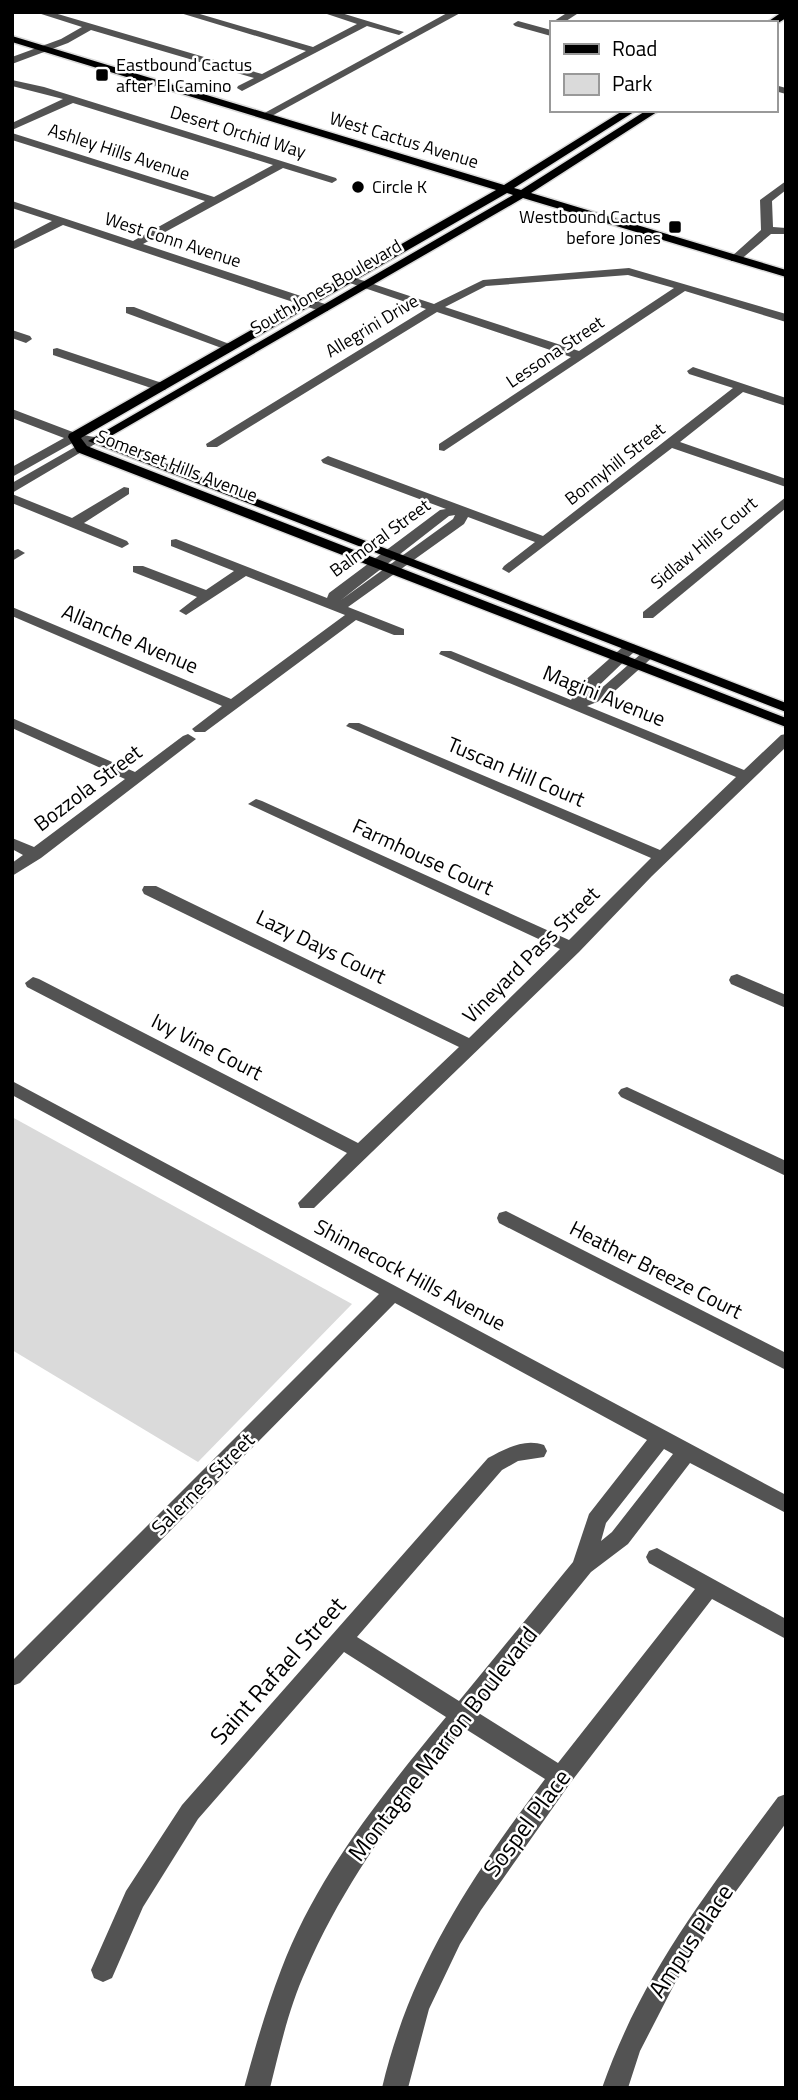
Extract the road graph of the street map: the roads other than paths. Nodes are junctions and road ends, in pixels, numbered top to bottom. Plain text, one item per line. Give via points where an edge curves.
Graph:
1 (40, 12) edge
2 (182, 12) edge
3 (326, 12) edge
4 (457, 12) edge
5 (575, 12) edge
6 (559, 21) edge
7 (366, 23) junction
8 (518, 24) dead end
9 (88, 27) junction
10 (548, 30) edge
11 (399, 32) dead end
12 (12, 39) edge
13 (42, 48) junction
14 (314, 50) junction
15 (12, 61) edge
16 (263, 77) junction
17 (12, 83) edge
18 (242, 88) dead end
19 (72, 99) junction
20 (629, 112) edge
21 (652, 112) edge
22 (264, 116) junction
23 (12, 127) edge
24 (12, 135) edge
25 (283, 164) junction
26 (332, 180) dead end
27 (786, 184) edge
28 (505, 189) junction
29 (522, 194) junction
30 (773, 194) junction
31 (786, 197) edge
32 (215, 201) junction
33 (12, 204) edge
34 (61, 221) junction
35 (766, 230) junction
36 (786, 231) edge
37 (133, 245) junction
38 (12, 247) edge
39 (735, 259) junction
40 (786, 274) edge
41 (348, 279) junction
42 (365, 285) junction
43 (685, 286) junction
44 (306, 303) junction
45 (324, 308) junction
46 (435, 308) junction
47 (130, 310) dead end
48 (786, 318) edge
49 (12, 334) edge
50 (26, 339) dead end
51 (231, 346) junction
52 (57, 352) dead end
53 (581, 356) junction
54 (693, 371) dead end
55 (161, 387) junction
56 (742, 387) junction
57 (786, 402) edge
58 (12, 413) edge
59 (83, 443) junction
60 (671, 443) junction
61 (212, 444) dead end
62 (444, 447) dead end
63 (328, 460) dead end
64 (12, 473) edge
65 (786, 482) edge
66 (12, 489) edge
67 (124, 491) dead end
68 (12, 498) edge
69 (786, 501) edge
70 (464, 510) junction
71 (74, 524) junction
72 (545, 541) junction
73 (176, 543) dead end
74 (122, 544) dead end
75 (389, 555) junction
76 (376, 564) junction
77 (398, 566) junction
78 (138, 569) dead end
79 (509, 569) dead end
80 (244, 570) junction
81 (208, 596) junction
82 (334, 607) junction
83 (12, 611) edge
84 (186, 611) dead end
85 (354, 615) junction
86 (648, 615) dead end
87 (399, 632) dead end
88 (630, 649) junction
89 (446, 654) dead end
90 (648, 655) junction
91 (617, 659) junction
92 (635, 666) junction
93 (232, 705) junction
94 (575, 706) junction
95 (786, 708) edge
96 (12, 722) edge
97 (786, 723) edge
98 (354, 726) dead end
99 (786, 738) edge
100 (746, 776) junction
101 (136, 778) junction
102 (256, 804) dead end
103 (12, 843) edge
104 (35, 854) junction
105 (662, 857) junction
106 (12, 871) edge
107 (150, 890) dead end
108 (573, 948) junction
109 (737, 981) dead end
110 (33, 984) dead end
111 (786, 1002) edge
112 (472, 1046) junction
113 (12, 1087) edge
114 (627, 1093) dead end
115 (360, 1152) junction
116 (786, 1169) edge
117 (307, 1203) dead end
118 (506, 1218) dead end
119 (393, 1292) junction
120 (786, 1362) edge
121 (661, 1437) junction
122 (537, 1451) dead end
123 (687, 1451) junction
124 (786, 1505) edge
125 (657, 1557) dead end
126 (583, 1566) junction
127 (709, 1587) junction
128 (786, 1630) edge
129 (342, 1639) junction
130 (12, 1676) edge
131 (462, 1714) junction
132 (561, 1777) junction
133 (786, 1804) edge
134 (103, 1970) dead end
135 (257, 2088) edge
136 (395, 2088) edge
137 (615, 2088) edge

1 - 9 street
2 - 14 street
3 - 7 street
4 - 22 street
5 - 6 street
7 - 11 street
7 - 14 street
8 - 10 street
9 - 13 street
9 - 16 street
12 - 13 main road, West Cactus Avenue
13 - 15 street
13 - 22 main road, West Cactus Avenue
14 - 16 street
16 - 18 street
17 - 19 street, Desert Orchid Way
19 - 23 street
19 - 25 street, Desert Orchid Way
20 - 28 main road, South Jones Boulevard
21 - 29 main road, South Jones Boulevard
22 - 28 main road, West Cactus Avenue
24 - 32 street, Ashley Hills Avenue
25 - 26 street, Desert Orchid Way
25 - 32 street
27 - 30 street
28 - 29 main road, West Cactus Avenue
28 - 41 main road, South Jones Boulevard
29 - 39 main road, West Cactus Avenue
29 - 42 main road, South Jones Boulevard
30 - 31 street
30 - 35 street via 765,203
32 - 37 street
33 - 34 street, West Conn Avenue
34 - 37 street, West Conn Avenue
34 - 38 street
35 - 36 street
35 - 39 street
37 - 44 street, West Conn Avenue
39 - 40 main road, West Cactus Avenue
41 - 42 street
41 - 44 main road, South Jones Boulevard
42 - 45 main road, South Jones Boulevard
42 - 46 street
43 - 46 street, Allegrini Drive via 629,271 563,275 483,283
43 - 48 street, Allegrini Drive
43 - 53 street, Lessona Street
44 - 45 street, West Conn Avenue
44 - 51 main road, South Jones Boulevard
45 - 59 main road, South Jones Boulevard
46 - 53 street
46 - 61 street, Allegrini Drive
47 - 51 street
49 - 50 street
51 - 55 main road, South Jones Boulevard
52 - 55 street
53 - 62 street, Lessona Street
54 - 56 street
55 - 59 main road, South Jones Boulevard
56 - 57 street
56 - 60 street, Bonnyhill Street
58 - 59 street
59 - 64 street, South Jones Boulevard
59 - 66 street, South Jones Boulevard
59 - 75 main road, Somerset Hills Avenue
59 - 76 main road, Somerset Hills Avenue
60 - 65 street
60 - 72 street, Bonnyhill Street
63 - 70 street
67 - 71 street
68 - 71 street
69 - 86 street, Sidlaw Hills Court
70 - 72 street
70 - 75 street, Balmoral Street via 445,513
70 - 77 street, Balmoral Street via 459,521
71 - 74 street
72 - 79 street, Bonnyhill Street
73 - 80 street
75 - 76 street, Balmoral Street
75 - 77 main road, Somerset Hills Avenue
76 - 77 main road, Somerset Hills Avenue
76 - 82 street, Balmoral Street via 334,596
77 - 82 street, Balmoral Street via 349,603
77 - 88 main road, Somerset Hills Avenue
77 - 91 main road, Somerset Hills Avenue
78 - 81 street
80 - 81 street
80 - 82 street
81 - 84 street
82 - 85 street
83 - 93 street, Allanche Avenue
85 - 87 street
85 - 93 street
88 - 90 main road, Somerset Hills Avenue
88 - 91 street
89 - 94 street, Magini Avenue
90 - 92 street
90 - 95 main road, Somerset Hills Avenue
91 - 92 main road, Somerset Hills Avenue
91 - 94 street via 587,686
92 - 94 street via 602,695
92 - 97 main road, Somerset Hills Avenue
93 - 101 street, Bozzola Street
94 - 100 street, Magini Avenue
96 - 101 street
98 - 105 street, Tuscan Hill Court
99 - 100 street, Vineyard Pass Street
100 - 105 street, Vineyard Pass Street
101 - 104 street, Bozzola Street
102 - 108 street, Farmhouse Court
103 - 104 street
104 - 106 street, Bozzola Street
105 - 108 street, Vineyard Pass Street
107 - 112 street, Lazy Days Court
108 - 112 street, Vineyard Pass Street
109 - 111 street
110 - 115 street, Ivy Vine Court
112 - 115 street, Vineyard Pass Street
113 - 119 street, Shinnecock Hills Avenue
114 - 116 street
115 - 117 street, Vineyard Pass Street
118 - 120 street, Heather Breeze Court
119 - 121 street, Shinnecock Hills Avenue
119 - 130 street, Salernes Street
121 - 123 street, Shinnecock Hills Avenue
121 - 126 street, Montagne Marron Boulevard via 596,1520
122 - 129 street, Saint Rafael Street via 515,1453 495,1464
123 - 124 street, Shinnecock Hills Avenue
123 - 126 street, Montagne Marron Boulevard via 620,1538
125 - 127 street
126 - 131 street, Montagne Marron Boulevard
127 - 128 street
127 - 132 street, Sospel Place
129 - 131 street
129 - 134 street, Saint Rafael Street via 184,1820 134,1899
131 - 132 street
131 - 135 street, Montagne Marron Boulevard via 354,1854 331,1893 293,1970
132 - 136 street, Sospel Place via 493,1866 447,1939 406,2040
133 - 137 street, Ampus Place via 660,1982 624,2054

